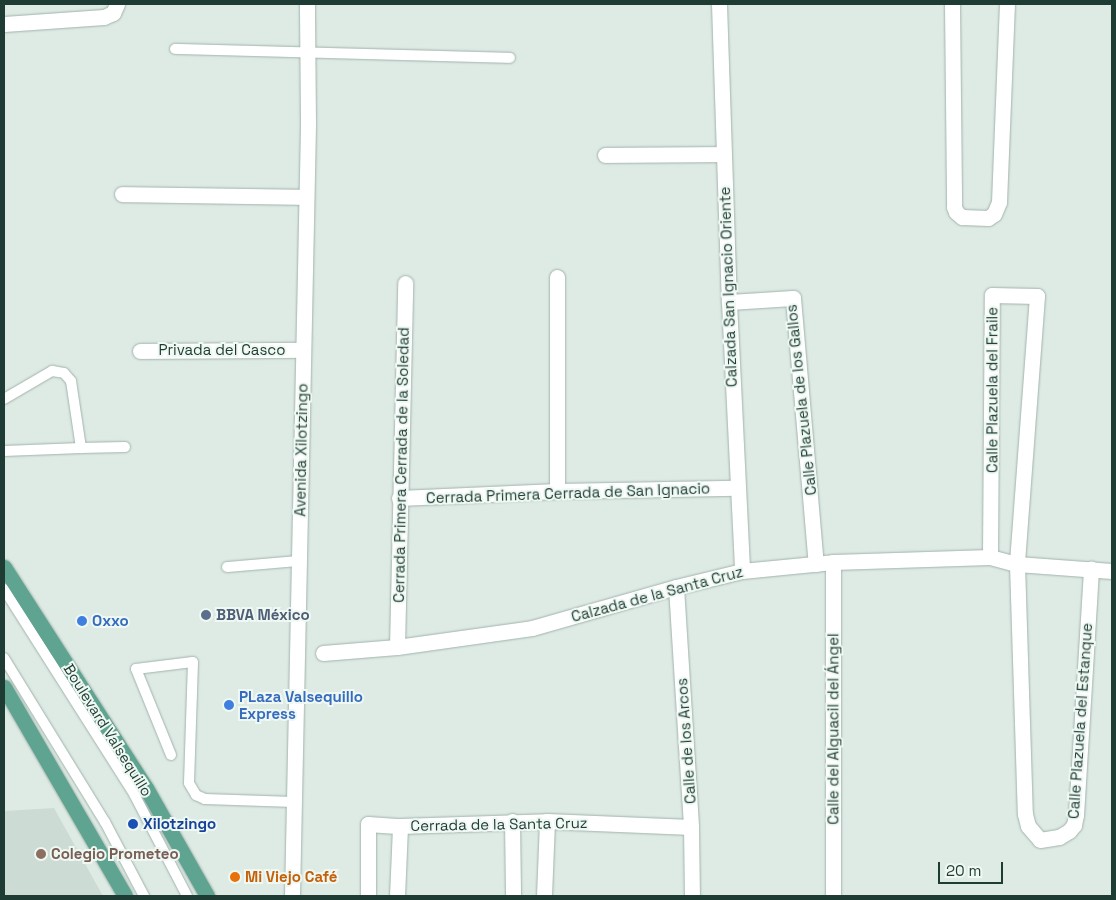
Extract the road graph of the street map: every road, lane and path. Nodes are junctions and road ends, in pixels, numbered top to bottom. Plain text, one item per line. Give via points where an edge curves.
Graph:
1 (117, 4) edge
2 (307, 4) edge
3 (719, 4) edge
4 (952, 4) edge
5 (1007, 4) edge
6 (4, 24) edge
7 (175, 49) dead end
8 (307, 52) junction
9 (510, 58) dead end
10 (723, 154) junction
11 (605, 155) dead end
12 (122, 194) dead end
13 (306, 198) junction
14 (557, 277) dead end
15 (405, 283) dead end
16 (729, 302) junction
17 (303, 350) junction
18 (140, 351) dead end
19 (4, 399) edge
20 (125, 447) dead end
21 (81, 448) junction
22 (4, 450) edge
23 (737, 488) junction
24 (557, 491) junction
25 (399, 498) junction
26 (990, 557) junction
27 (299, 560) junction
28 (833, 562) junction
29 (816, 564) junction
30 (1017, 564) junction
31 (4, 567) edge
32 (227, 567) dead end
33 (1091, 568) junction
34 (742, 571) junction
35 (1112, 571) edge
36 (676, 587) junction
37 (4, 589) edge
38 (397, 646) junction
39 (323, 653) dead end
40 (4, 658) edge
41 (4, 687) edge
42 (171, 755) dead end
43 (294, 802) junction
44 (512, 821) junction
45 (546, 821) junction
46 (400, 826) junction
47 (691, 827) junction
48 (125, 896) edge
49 (144, 896) edge
50 (187, 896) edge
51 (206, 896) edge
52 (292, 896) edge
53 (368, 896) edge
54 (398, 896) edge
55 (513, 896) edge
56 (544, 896) edge
57 (692, 896) edge
58 (833, 896) edge

1 - 6 street via 113,13 104,17
2 - 8 street, Avenida Xilotzingo
3 - 10 street, Calzada San Ignacio Oriente
4 - 5 street via 954,207 962,217 988,218 994,214 999,202
7 - 8 lane
8 - 9 lane
8 - 13 street, Avenida Xilotzingo
10 - 11 street
10 - 16 street, Calzada San Ignacio Oriente
12 - 13 street
13 - 17 street, Avenida Xilotzingo
14 - 24 street
15 - 25 street, Cerrada Primera Cerrada de la Soledad
16 - 23 street, Calzada San Ignacio Oriente
16 - 29 street, Calle Plazuela de los Gallos via 793,298
17 - 18 street, Privada del Casco
17 - 27 street, Avenida Xilotzingo
19 - 21 lane via 52,371 64,373 70,381
20 - 21 lane
21 - 22 lane
23 - 24 street, Cerrada Primera Cerrada de San Ignacio
23 - 34 street, Calzada San Ignacio Oriente
24 - 25 street, Cerrada Primera Cerrada de San Ignacio
25 - 38 street, Cerrada Primera Cerrada de la Soledad
26 - 28 street, Calzada de la Santa Cruz
26 - 30 street, Calzada de la Santa Cruz
26 - 30 street, Calle Plazuela del Fraile via 992,295 1037,296
27 - 32 lane
27 - 43 street, Avenida Xilotzingo
28 - 29 street, Calzada de la Santa Cruz
28 - 58 street, Calle del Alguacil del Ángel
29 - 34 street, Calzada de la Santa Cruz
30 - 33 street, Calzada de la Santa Cruz
30 - 33 street, Calle Plazuela del Estanque via 1025,814 1028,826 1040,840 1059,837 1069,831 1076,815
31 - 51 main road, Boulevard Valsequillo via 146,788
33 - 35 street, Calzada de la Santa Cruz
34 - 36 street, Calzada de la Santa Cruz
36 - 38 street, Calzada de la Santa Cruz via 532,628
36 - 47 street, Calle de los Arcos
37 - 50 lane via 134,794
38 - 39 street, Calzada de la Santa Cruz
40 - 49 lane via 105,822
41 - 48 main road
42 - 43 lane via 136,669 193,662 189,783 196,795 205,799
43 - 52 street, Avenida Xilotzingo
44 - 45 street, Cerrada de la Santa Cruz
44 - 46 street, Cerrada de la Santa Cruz
44 - 55 street
45 - 47 street, Cerrada de la Santa Cruz
45 - 56 street
46 - 53 street, Cerrada de la Santa Cruz via 368,824
46 - 54 street
47 - 57 street, Calle de los Arcos

